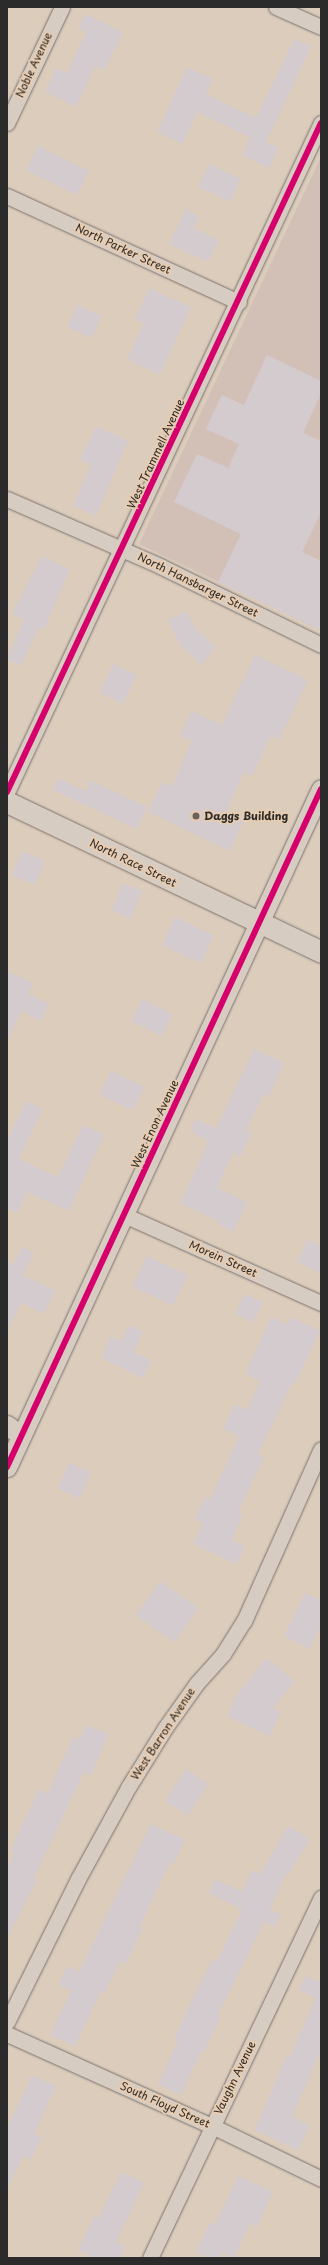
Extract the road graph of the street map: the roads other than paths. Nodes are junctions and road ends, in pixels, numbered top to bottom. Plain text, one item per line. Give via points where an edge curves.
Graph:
1 (62, 7) edge
2 (276, 7) edge
3 (321, 28) edge
4 (7, 122) edge
5 (321, 123) edge
6 (7, 196) edge
7 (239, 302) junction
8 (7, 499) edge
9 (122, 549) junction
10 (321, 645) edge
11 (321, 789) edge
12 (7, 792) edge
13 (7, 802) edge
14 (259, 923) junction
15 (321, 952) edge
16 (124, 1215) junction
17 (321, 1303) edge
18 (14, 1431) edge
19 (321, 1449) edge
20 (7, 1467) edge
21 (321, 1898) edge
22 (7, 2022) edge
23 (7, 2034) edge
24 (212, 2126) junction
25 (321, 2179) edge
26 (150, 2258) edge

1 - 4 street, Noble Avenue
2 - 3 street
5 - 7 street, West Trammell Avenue
6 - 7 street, North Parker Street
7 - 9 street, West Trammell Avenue
8 - 9 street, North Hansbarger Street
9 - 10 street, North Hansbarger Street
9 - 12 street, West Trammell Avenue
11 - 14 street, West Enon Avenue
13 - 14 main road, North Race Street
14 - 15 main road, North Race Street
14 - 16 street, West Enon Avenue
16 - 17 street, Morein Street
16 - 18 street, West Enon Avenue
18 - 20 street, West Enon Avenue
19 - 22 street, West Barron Avenue via 244,1621 223,1654 197,1683 165,1728 129,1786 78,1879
21 - 24 street, Vaughn Avenue
23 - 24 street, South Floyd Street
24 - 25 street, South Floyd Street
24 - 26 street, Vaughn Avenue

